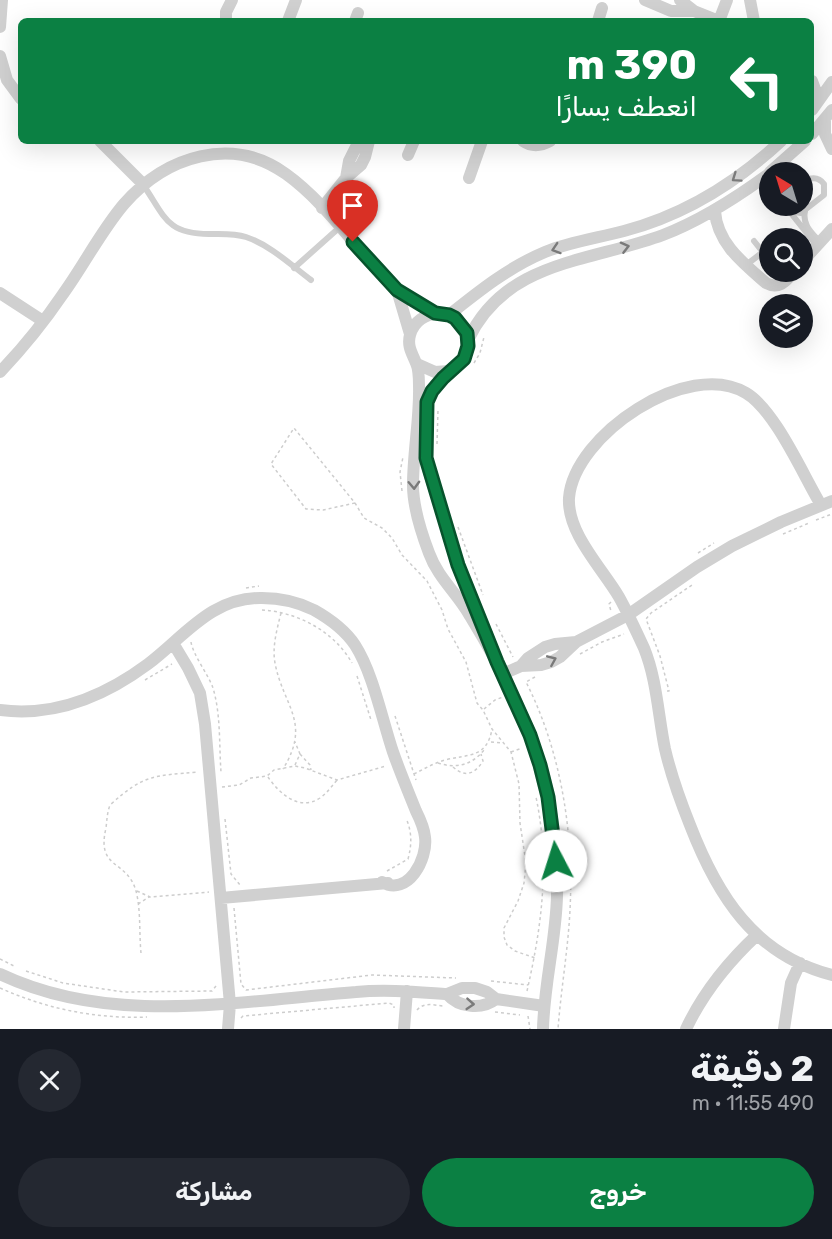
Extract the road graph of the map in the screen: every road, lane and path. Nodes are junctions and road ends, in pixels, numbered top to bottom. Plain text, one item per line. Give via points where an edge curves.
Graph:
1 (2, 0) edge
2 (233, 0) edge
3 (296, 0) edge
4 (645, 0) edge
5 (680, 0) edge
6 (727, 0) edge
7 (750, 0) edge
8 (602, 8) dead end
9 (694, 11) junction
10 (226, 18) edge
11 (232, 18) edge
12 (289, 18) edge
13 (599, 18) edge
14 (712, 18) edge
15 (720, 18) edge
16 (753, 18) edge
17 (0, 27) edge
18 (0, 56) edge
19 (814, 82) edge
20 (832, 82) edge
21 (18, 95) edge
22 (815, 105) edge
23 (828, 115) edge
24 (814, 132) edge
25 (814, 141) edge
26 (103, 144) edge
27 (358, 144) edge
28 (368, 144) edge
29 (413, 144) edge
30 (481, 144) edge
31 (778, 144) edge
32 (802, 144) edge
33 (831, 148) edge
34 (408, 155) dead end
35 (782, 162) edge
36 (346, 178) junction
37 (469, 178) dead end
38 (813, 178) edge
39 (759, 180) edge
40 (144, 185) junction
41 (813, 205) edge
42 (322, 208) junction
43 (714, 211) junction
44 (794, 216) edge
45 (804, 216) edge
46 (340, 227) junction
47 (832, 229) edge
48 (754, 241) dead end
49 (819, 244) junction
50 (759, 247) edge
51 (813, 250) edge
52 (759, 255) edge
53 (746, 265) junction
54 (294, 267) junction
55 (759, 276) edge
56 (311, 280) dead end
57 (767, 282) edge
58 (785, 282) edge
59 (397, 290) junction
60 (0, 293) edge
61 (435, 313) junction
62 (449, 315) junction
63 (43, 321) junction
64 (485, 330) dead end
65 (410, 334) junction
66 (468, 340) junction
67 (417, 364) junction
68 (469, 369) dead end
69 (449, 371) junction
70 (0, 372) edge
71 (438, 404) dead end
72 (422, 425) junction
73 (404, 452) dead end
74 (436, 454) dead end
75 (404, 499) dead end
76 (355, 503) junction
77 (826, 503) edge
78 (832, 514) edge
79 (456, 521) dead end
80 (781, 535) dead end
81 (696, 582) dead end
82 (267, 586) dead end
83 (239, 590) dead end
84 (483, 596) dead end
85 (255, 609) dead end
86 (281, 612) junction
87 (628, 615) junction
88 (491, 617) dead end
89 (628, 637) dead end
90 (193, 639) dead end
91 (173, 643) junction
92 (572, 658) dead end
93 (497, 662) junction
94 (174, 665) dead end
95 (353, 665) dead end
96 (520, 666) junction
97 (356, 671) dead end
98 (503, 674) junction
99 (539, 675) dead end
100 (145, 680) dead end
101 (526, 682) junction
102 (656, 693) junction
103 (0, 710) edge
104 (393, 711) dead end
105 (374, 728) dead end
106 (492, 729) junction
107 (295, 741) junction
108 (490, 742) junction
109 (503, 743) junction
110 (523, 747) dead end
111 (485, 749) junction
112 (511, 752) junction
113 (300, 754) junction
114 (481, 754) junction
115 (437, 763) junction
116 (388, 765) dead end
117 (295, 766) junction
118 (452, 766) junction
119 (283, 769) junction
120 (311, 770) junction
121 (199, 772) dead end
122 (414, 774) junction
123 (221, 776) dead end
124 (267, 776) junction
125 (337, 780) junction
126 (417, 783) dead end
127 (211, 788) junction
128 (534, 789) dead end
129 (412, 815) junction
130 (225, 820) dead end
131 (384, 877) junction
132 (240, 890) junction
133 (136, 891) junction
134 (209, 892) dead end
135 (150, 897) junction
136 (221, 898) junction
137 (137, 904) junction
138 (757, 935) junction
139 (141, 952) dead end
140 (536, 958) junction
141 (0, 959) edge
142 (800, 963) junction
143 (0, 974) edge
144 (832, 975) edge
145 (457, 978) dead end
146 (481, 980) dead end
147 (217, 985) dead end
148 (529, 985) junction
149 (407, 991) junction
150 (447, 994) junction
151 (496, 999) junction
152 (525, 1002) junction
153 (230, 1004) junction
154 (544, 1006) junction
155 (450, 1007) dead end
156 (485, 1011) dead end
157 (406, 1013) junction
158 (228, 1028) edge
159 (404, 1029) edge
160 (530, 1029) edge
161 (543, 1029) edge
162 (558, 1029) edge
163 (686, 1029) edge
164 (784, 1029) edge

1 - 17 street
2 - 10 street
2 - 11 street
3 - 12 street
4 - 9 street via 672,11
5 - 9 street
6 - 15 street
7 - 16 street
8 - 13 street
9 - 14 street
18 - 21 street via 7,80
19 - 20 street
20 - 22 street
23 - 24 street
23 - 33 street via 825,134
25 - 33 street
26 - 40 street
27 - 36 street
28 - 36 street via 361,165
29 - 34 street
30 - 37 street
31 -> 62 street via 710,195 646,224 543,253 504,274
32 - 35 street
36 - 42 street
38 - 41 lane via 822,181 825,188 822,198
39 - 43 street
40 - 42 street via 187,159 236,154 259,159 278,169
40 - 54 lane via 180,231 247,237
40 - 63 street via 116,214
42 - 46 street
43 - 53 street via 723,239
66 -> 43 street via 486,310 525,279 576,259 662,235
44 - 49 lane
45 - 49 lane
46 - 54 lane
46 - 59 street
47 - 49 street
48 - 50 lane
49 - 51 street
52 - 53 lane
53 - 55 street
54 - 56 lane
57 - 58 street via 772,286
59 - 61 street
59 - 65 street
60 - 63 street
61 - 62 street
61 - 65 street via 417,323
62 - 66 street via 460,322
63 - 70 street
64 - 68 path via 480,353
65 - 67 street via 409,347
66 - 69 street via 464,359
67 - 69 street via 429,371
67 - 72 street
69 - 72 street via 429,398
71 - 74 path
72 - 93 street via 426,458 451,543
72 -> 93 street via 413,493 427,546 441,578 466,609
73 - 75 path via 400,472
76 - 76 path via 306,509 271,464 294,428
76 - 106 path via 364,518 382,528 427,581 466,662 477,703
77 - 87 street via 732,546
77 - 87 street via 771,418 748,394 725,384 704,385 651,402 617,424 585,459 572,482 569,501 575,529
78 - 80 path
79 - 84 path
81 - 102 path via 646,619 669,691
82 - 83 path
85 - 86 path
86 - 95 path via 323,632
86 - 107 path via 275,663 294,714
87 - 96 street via 576,642 551,662
87 - 102 street via 650,662
88 - 96 path
89 - 92 path via 621,634
90 - 123 path via 192,646 214,695
91 - 103 street via 136,673 86,699 49,709
91 - 127 street via 200,693
91 - 129 street via 214,610 242,599 294,602 332,622 355,645 365,665
93 - 98 street
94 - 100 path
96 - 98 street
96 - 101 path
97 - 105 path
98 - 154 street via 540,765 553,828 557,896
99 - 101 path
101 - 162 path via 544,723 567,821 570,912
102 - 138 street via 669,764 693,835 722,892
104 - 122 path
106 - 108 path
106 - 109 path
107 - 113 path
107 - 119 path
108 - 109 path
108 - 111 path
109 - 112 path
110 - 112 path
111 - 114 path
111 - 115 path
112 - 140 path via 519,784 526,863 524,883 504,928 504,937 514,951
113 - 117 path
113 - 120 path
114 - 118 path via 465,764
114 - 118 path via 483,760 470,774
115 - 118 path
115 - 122 path
116 - 125 path
117 - 119 path
117 - 120 path
119 - 124 path
120 - 125 path
121 - 133 path via 149,777 110,805 102,846
122 - 126 path
124 - 125 path via 284,796 304,803 317,800
124 - 127 path
127 - 136 street
128 - 140 path via 544,865
129 - 131 path via 408,859
129 - 131 street via 421,849 417,862 395,883
130 - 132 path via 231,874
131 - 132 street
132 - 136 street
132 - 145 path via 241,905 234,908 241,984 246,990 372,975
133 - 135 path
133 - 137 path
134 - 135 path
135 - 137 path
136 - 153 street
137 - 139 path
138 - 142 street
138 - 163 street via 716,981
140 - 148 path
141 - 147 path via 20,970 63,983 124,993 212,991
142 - 144 street
142 - 164 street via 791,983
143 - 153 street via 41,990 87,1001 143,1006
146 - 148 path
148 - 152 path
149 - 150 street
149 - 153 street
149 - 157 street
150 - 151 street via 469,987
150 -> 151 street via 454,1002 466,1005 485,1005
151 - 152 street
152 - 154 street
153 - 158 street
154 - 161 street
155 - 157 path via 427,1005 421,1006 416,1014
156 - 160 path via 524,1013 529,1017
157 - 158 path via 395,1012 394,1005 389,1003 243,1016 237,1026
157 - 159 street

